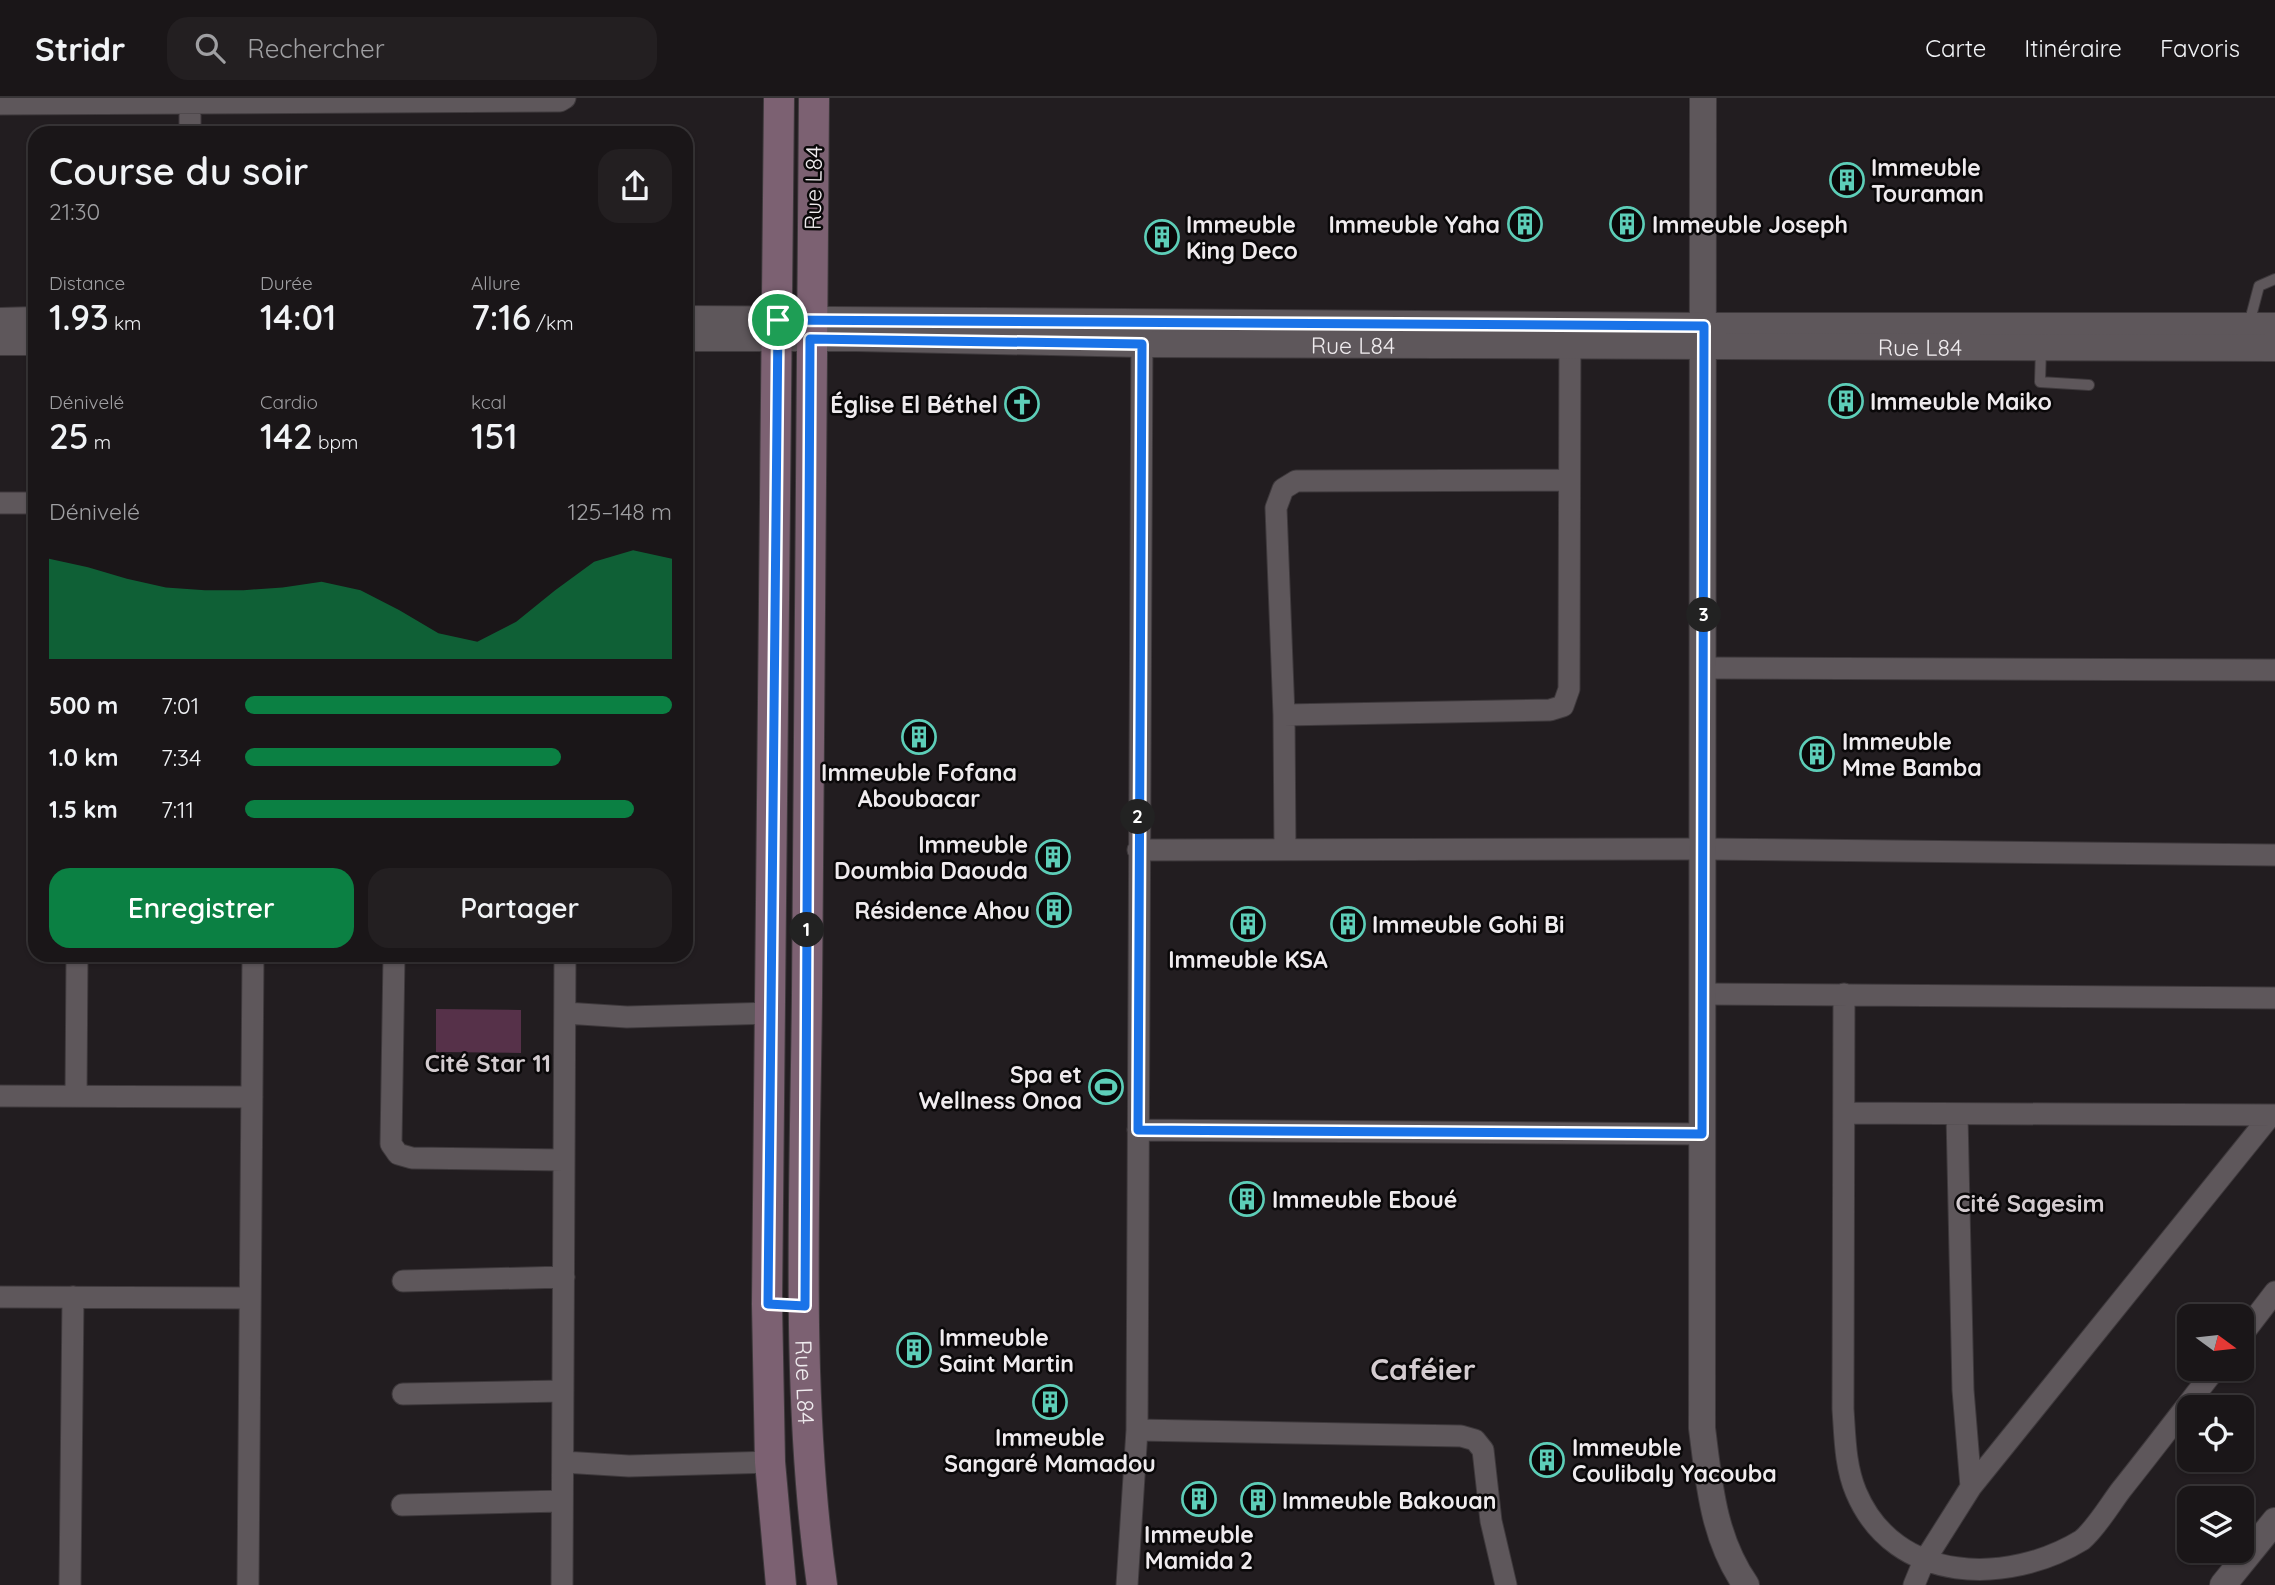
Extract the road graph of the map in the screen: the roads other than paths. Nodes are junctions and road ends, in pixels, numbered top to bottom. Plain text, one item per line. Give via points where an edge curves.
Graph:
1 (565, 98) edge
2 (779, 98) edge
3 (814, 98) edge
4 (1703, 98) edge
5 (190, 102) edge
6 (0, 104) edge
7 (190, 126) edge
8 (2275, 279) edge
9 (693, 319) edge
10 (28, 320) edge
11 (0, 321) edge
12 (2275, 326) edge
13 (2248, 327) junction
14 (810, 329) junction
15 (778, 330) junction
16 (1142, 333) junction
17 (1570, 334) junction
18 (1704, 335) junction
19 (693, 337) edge
20 (0, 342) edge
21 (28, 342) edge
22 (2041, 347) junction
23 (2275, 348) edge
24 (2089, 385) dead end
25 (1568, 480) junction
26 (0, 503) edge
27 (28, 503) edge
28 (1704, 668) junction
29 (2275, 670) edge
30 (1284, 715) junction
31 (1285, 849) junction
32 (1703, 849) junction
33 (1138, 850) junction
34 (2275, 855) edge
35 (77, 962) edge
36 (253, 962) edge
37 (394, 962) edge
38 (565, 962) edge
39 (1702, 994) junction
40 (1844, 995) junction
41 (2275, 998) edge
42 (565, 1013) junction
43 (772, 1013) junction
44 (0, 1096) edge
45 (76, 1096) junction
46 (252, 1097) junction
47 (1844, 1113) junction
48 (1957, 1115) junction
49 (2273, 1115) edge
50 (1138, 1130) junction
51 (1702, 1134) junction
52 (564, 1160) junction
53 (564, 1277) junction
54 (403, 1281) dead end
55 (2275, 1292) edge
56 (0, 1297) edge
57 (73, 1297) junction
58 (250, 1298) junction
59 (768, 1304) junction
60 (805, 1306) junction
61 (2254, 1319) edge
62 (2206, 1381) edge
63 (563, 1391) junction
64 (403, 1394) dead end
65 (1137, 1430) junction
66 (563, 1462) junction
67 (770, 1462) junction
68 (1971, 1487) junction
69 (562, 1501) junction
70 (402, 1505) dead end
71 (2275, 1521) edge
72 (1923, 1563) junction
73 (70, 1585) edge
74 (248, 1585) edge
75 (562, 1585) edge
76 (781, 1585) edge
77 (822, 1585) edge
78 (1127, 1585) edge
79 (1506, 1585) edge
80 (1746, 1585) edge
81 (1914, 1585) edge
82 (2223, 1585) edge

1 - 5 street
2 - 15 main road, Rue L84
3 - 14 main road, Rue L84
4 - 18 street
5 - 6 street
5 - 7 street
8 - 13 lane via 2259,286
9 - 15 street, Rue L84
10 - 11 street
12 - 13 street, Rue L84
13 - 18 street, Rue L84
14 - 15 street, Rue L84
14 - 16 street, Rue L84
14 - 60 main road, Rue L84
15 - 19 street, Rue L84
15 - 43 main road, Rue L84
16 - 17 street, Rue L84
16 - 33 street
17 - 18 street, Rue L84
17 - 25 street
18 - 22 street, Rue L84
18 - 28 street
20 - 21 street
22 - 23 street, Rue L84
22 - 24 lane via 2040,382
25 - 30 street via 1569,689 1563,706 1550,710
25 - 30 street via 1296,481 1283,489 1276,508
26 - 27 street
28 - 29 street
28 - 32 street
30 - 31 street
31 - 32 street
31 - 33 street
32 - 34 street
32 - 39 street
33 - 50 street
35 - 45 street
36 - 46 street
37 - 52 street via 391,1144 398,1154
38 - 42 street
39 - 40 street
39 - 51 street
40 - 41 street
40 - 47 street
42 - 43 street via 627,1017
42 - 52 street
43 - 59 main road, Rue L84
44 - 45 street
45 - 46 street
46 - 58 street
47 - 48 street
47 - 72 street via 1843,1409 1847,1460 1856,1493 1883,1534
48 - 49 street
48 - 68 street via 1963,1390
49 - 68 street
50 - 51 street
50 - 65 street
51 - 80 street via 1702,1428 1713,1514
52 - 53 street
53 - 54 street
53 - 63 street
55 - 61 street
56 - 57 street
57 - 58 street
57 - 73 street
58 - 74 street
59 - 60 main road
59 - 67 main road, Rue L84
60 - 77 main road, Rue L84 via 811,1471
62 - 72 street via 2083,1539 2034,1572 1976,1580
63 - 64 street
63 - 66 street
65 - 78 street
65 - 79 street via 1461,1436 1475,1440 1486,1464 1491,1521
66 - 67 street via 629,1466
66 - 69 street
67 - 76 main road, Rue L84
68 - 72 street
69 - 70 street
69 - 75 street
71 - 82 street
72 - 81 street

